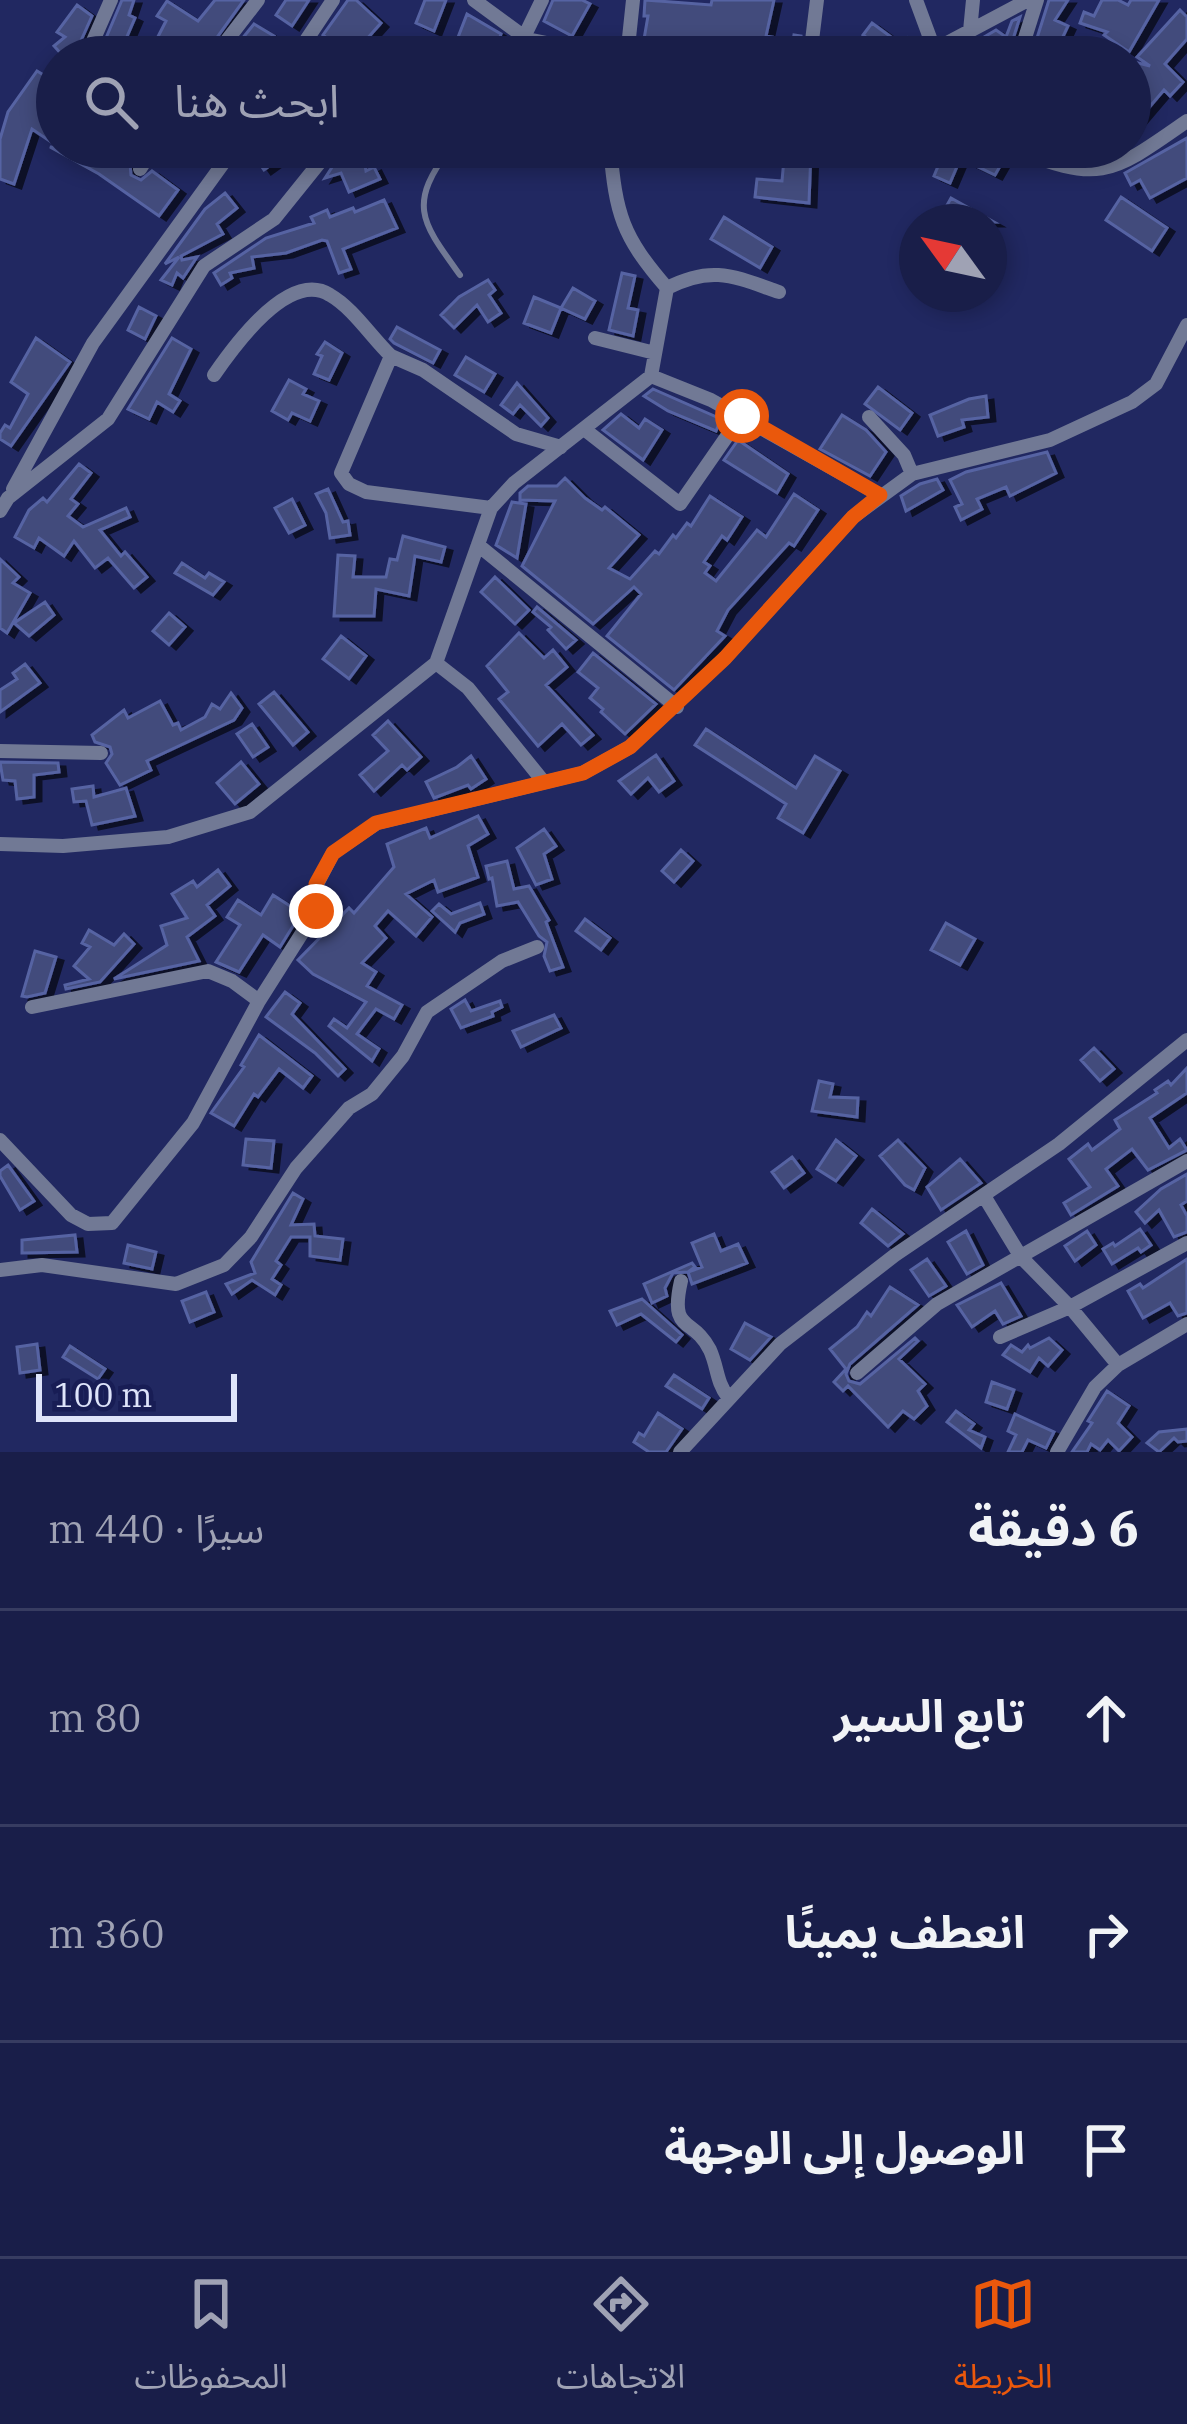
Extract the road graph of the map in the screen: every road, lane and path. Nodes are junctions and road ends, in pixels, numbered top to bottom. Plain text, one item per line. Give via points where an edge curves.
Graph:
1 (111, 0) edge
2 (258, 0) edge
3 (333, 0) edge
4 (474, 0) edge
5 (542, 0) edge
6 (633, 0) edge
7 (817, 0) edge
8 (916, 0) edge
9 (973, 0) edge
10 (1033, 0) edge
11 (970, 31) junction
12 (95, 36) edge
13 (230, 36) edge
14 (310, 36) edge
15 (522, 36) edge
16 (526, 36) edge
17 (629, 36) edge
18 (813, 36) edge
19 (929, 36) edge
20 (962, 36) edge
21 (1024, 36) edge
22 (1187, 121) edge
23 (1151, 146) edge
24 (221, 168) edge
25 (315, 168) edge
26 (436, 168) edge
27 (612, 168) edge
28 (1060, 168) edge
29 (1111, 168) edge
30 (460, 275) dead end
31 (667, 288) junction
32 (779, 292) dead end
33 (1187, 325) edge
34 (596, 338) dead end
35 (656, 352) junction
36 (391, 356) junction
37 (214, 375) dead end
38 (651, 376) junction
39 (742, 416) junction
40 (869, 416) dead end
41 (584, 429) junction
42 (561, 447) junction
43 (912, 474) junction
44 (880, 495) junction
45 (4, 504) edge
46 (491, 508) junction
47 (478, 545) junction
48 (436, 663) junction
49 (676, 707) junction
50 (0, 752) edge
51 (101, 753) dead end
52 (543, 781) junction
53 (0, 844) edge
54 (537, 947) dead end
55 (259, 1001) junction
56 (32, 1007) dead end
57 (1187, 1040) edge
58 (0, 1140) edge
59 (1187, 1161) edge
60 (984, 1196) junction
61 (1187, 1243) edge
62 (1021, 1257) junction
63 (0, 1270) edge
64 (681, 1281) dead end
65 (1070, 1307) junction
66 (1187, 1324) edge
67 (1000, 1336) dead end
68 (1118, 1365) junction
69 (857, 1373) dead end
70 (728, 1397) junction
71 (680, 1452) edge
72 (1057, 1452) edge

1 - 12 street
2 - 13 street
3 - 14 street
4 - 15 street
5 - 16 street
6 - 17 street
7 - 18 street
8 - 19 street
9 - 11 street
10 - 11 street
10 - 21 street
11 - 20 street
22 - 23 street
24 - 45 street via 93,343
25 - 45 street via 274,219 204,266 108,419
26 - 30 lane via 422,196 429,232
27 - 31 street via 634,250
28 - 29 street
31 - 32 street via 697,272
31 - 35 street
33 - 43 street via 1156,384 1132,402 1050,440
34 - 35 street
35 - 38 street
36 - 37 street via 332,295 317,290 292,293 242,333
36 - 42 street via 516,434
36 - 46 street via 341,472 366,492
38 - 39 street
38 - 41 street
39 - 41 street via 680,504
39 - 44 street
40 - 43 street
41 - 42 street
42 - 46 street
43 - 44 street
44 - 49 street
46 - 47 street
47 - 48 street
47 - 49 street
48 - 52 street via 468,688
48 - 53 street via 250,812 167,837
49 - 52 street via 630,747 583,773
50 - 51 street
52 - 55 street via 376,823 333,853 316,884 316,911
54 - 63 street via 427,1012 403,1056 296,1168 224,1264 176,1284 42,1265
55 - 56 street via 208,971
55 - 58 street via 194,1123 112,1222 88,1224 71,1215
57 - 60 street
59 - 62 street
60 - 62 street
60 - 70 street via 780,1344
61 - 65 street
62 - 65 street
62 - 69 street via 938,1304
64 - 70 street via 680,1321 706,1343
65 - 67 street
65 - 68 street
66 - 68 street
68 - 72 street via 1095,1387
70 - 71 street

